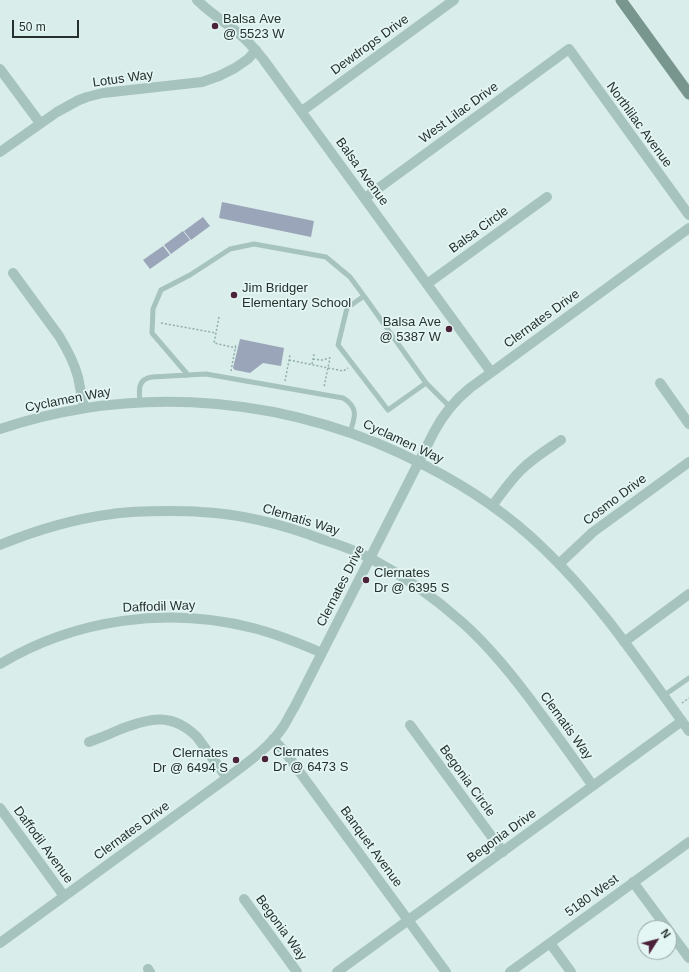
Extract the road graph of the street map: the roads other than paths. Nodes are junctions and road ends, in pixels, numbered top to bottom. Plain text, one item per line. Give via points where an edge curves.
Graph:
1 (197, 0) edge
2 (454, 0) edge
3 (621, 0) edge
4 (569, 49) joint
5 (256, 50) junction
6 (0, 69) edge
7 (689, 94) edge
8 (302, 111) junction
9 (40, 123) junction
10 (0, 152) edge
11 (547, 197) dead end
12 (365, 198) junction
13 (689, 215) edge
14 (689, 228) edge
15 (13, 273) dead end
16 (427, 284) junction
17 (364, 296) junction
18 (491, 372) junction
19 (188, 375) junction
20 (426, 383) junction
21 (660, 383) dead end
22 (140, 402) junction
23 (450, 407) junction
24 (84, 408) junction
25 (689, 424) edge
26 (0, 429) edge
27 (350, 432) junction
28 (561, 440) dead end
29 (418, 462) junction
30 (689, 462) edge
31 (492, 506) junction
32 (0, 545) edge
33 (370, 558) junction
34 (559, 564) junction
35 (689, 594) edge
36 (624, 642) junction
37 (322, 653) junction
38 (0, 664) edge
39 (689, 678) edge
40 (663, 696) junction
41 (682, 721) junction
42 (410, 725) dead end
43 (689, 731) edge
44 (273, 739) junction
45 (89, 742) dead end
46 (227, 778) junction
47 (593, 786) junction
48 (0, 808) edge
49 (689, 842) edge
50 (503, 852) junction
51 (633, 882) junction
52 (64, 896) junction
53 (244, 899) dead end
54 (408, 920) junction
55 (661, 920) edge
56 (677, 942) edge
57 (0, 943) edge
58 (550, 943) junction
59 (689, 958) edge
60 (297, 972) edge
61 (337, 972) edge
62 (446, 972) edge
63 (510, 972) edge
64 (571, 972) edge

1 - 5 street, Balsa Avenue
2 - 8 street, Dewdrops Drive
3 - 7 main road
4 - 12 street, West Lilac Drive
4 - 13 street, Northlilac Avenue
5 - 8 street, Balsa Avenue
5 - 9 street, Lotus Way via 248,59 219,76 193,83 86,97 71,103
6 - 9 street
8 - 12 street, Balsa Avenue
9 - 10 street, Lotus Way
11 - 16 street, Balsa Circle
12 - 16 street, Balsa Avenue
14 - 18 street, Clernates Drive
15 - 24 street via 65,346 77,375
16 - 18 street, Balsa Avenue
17 - 19 lane via 350,276 326,257 254,244 230,249 161,290 153,309 152,333
17 - 20 lane
17 - 20 lane via 347,308 338,345 388,410
18 - 23 street, Clernates Drive
19 - 22 lane via 146,378 140,386
19 - 27 lane via 206,374 343,398 352,405 354,412
20 - 23 lane
21 - 25 street
22 - 24 street, Cyclamen Way
22 - 27 street, Cyclamen Way via 234,405 289,415
23 - 29 street, Clernates Drive via 438,423
24 - 26 street, Cyclamen Way
27 - 29 street, Cyclamen Way
28 - 31 street via 521,470
29 - 31 street, Cyclamen Way via 461,485
29 - 33 street, Clernates Drive
30 - 34 street, Cosmo Drive via 597,529
31 - 34 street, Cyclamen Way via 527,533
32 - 33 street, Clematis Way via 47,528 113,513 201,512 265,521 309,534
33 - 37 street, Clernates Drive
33 - 47 street, Clematis Way via 432,597 494,653
34 - 36 street, Cyclamen Way via 593,601
35 - 36 street
36 - 40 street, Cyclamen Way
37 - 38 street, Daffodil Way via 292,640 246,626 201,619 167,618 120,621 75,631 36,645
37 - 44 street, Clernates Drive via 283,727
39 - 40 lane
40 - 41 street, Cyclamen Way
41 - 43 street, Cyclamen Way
41 - 47 street, Begonia Drive
42 - 50 street, Begonia Circle
44 - 46 street, Clernates Drive
44 - 54 street, Banquet Avenue via 286,752
45 - 46 street via 139,722 154,719 171,721 197,737
46 - 52 street, Clernates Drive
47 - 50 street, Begonia Drive
48 - 52 street, Daffodil Avenue
49 - 51 street, 5180 West
50 - 54 street, Begonia Drive
51 - 55 street
51 - 58 street, 5180 West
52 - 57 street, Clernates Drive
53 - 60 street, Begonia Way
54 - 61 street, Begonia Drive
54 - 62 street, Banquet Avenue
56 - 59 street
58 - 63 street, 5180 West
58 - 64 street

